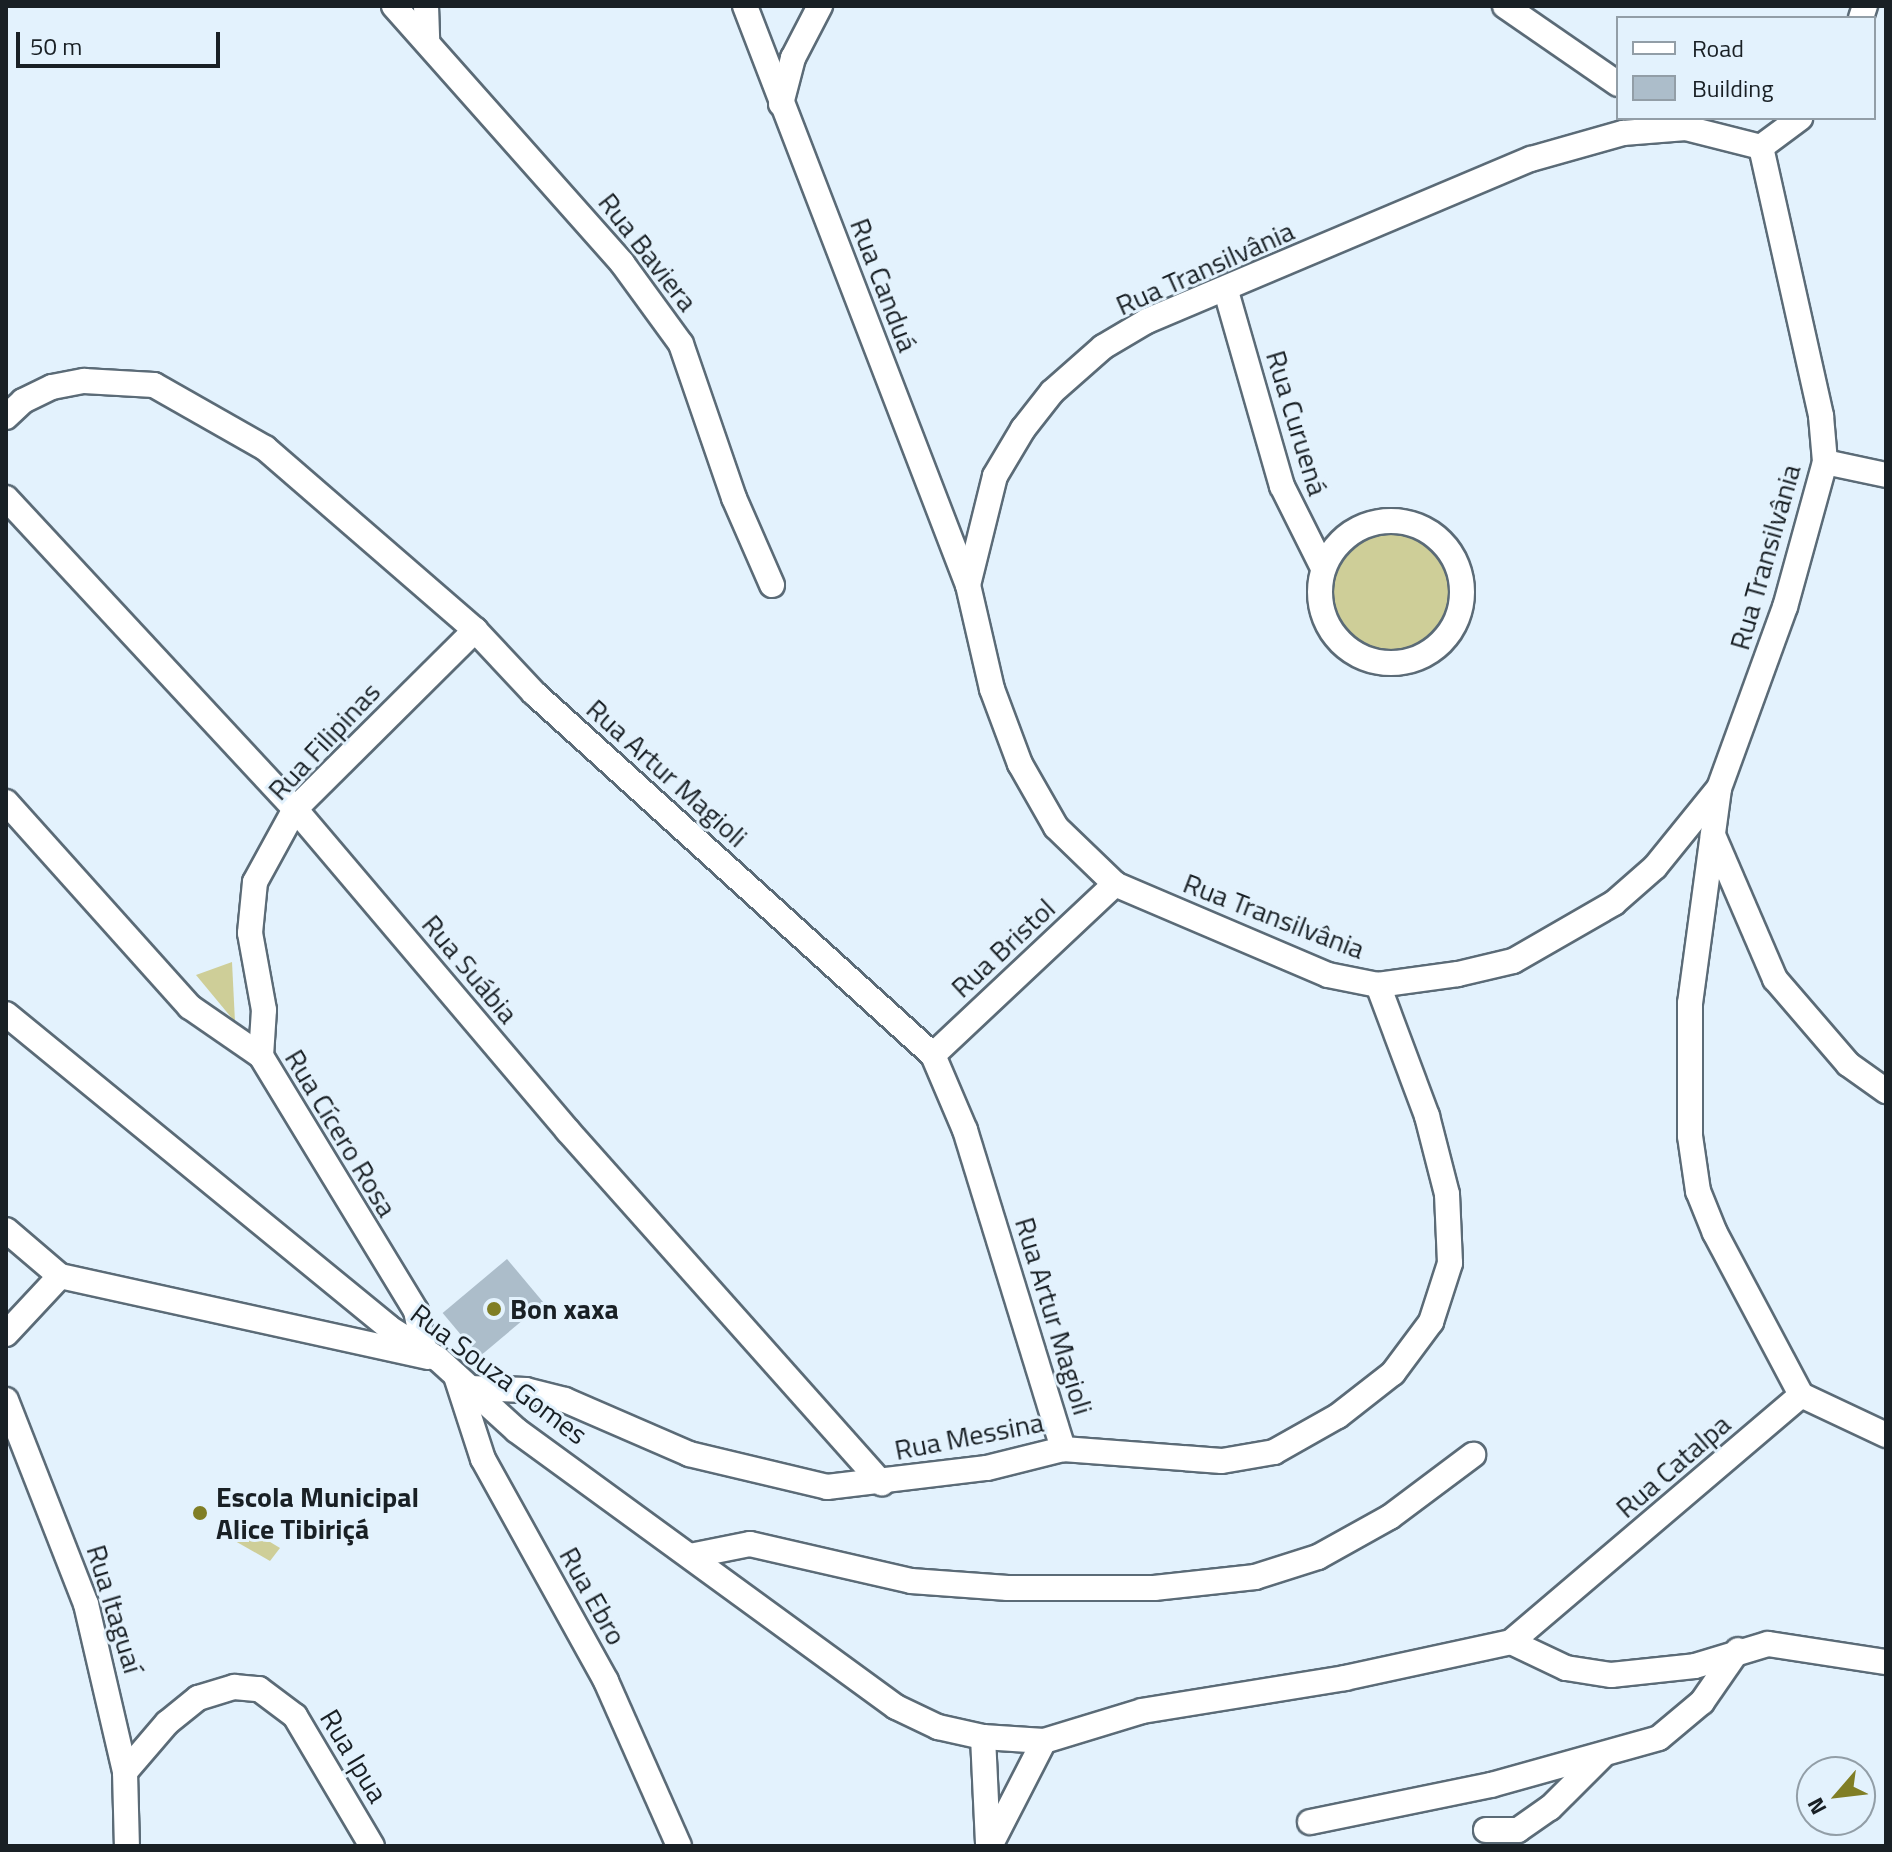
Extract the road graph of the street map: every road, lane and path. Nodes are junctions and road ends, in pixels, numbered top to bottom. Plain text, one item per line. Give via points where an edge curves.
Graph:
1 (394, 6) edge
2 (426, 6) edge
3 (745, 6) edge
4 (820, 6) edge
5 (1505, 6) edge
6 (427, 42) junction
7 (1616, 83) edge
8 (781, 104) junction
9 (1797, 120) edge
10 (1678, 123) edge
11 (1761, 147) junction
12 (1226, 291) junction
13 (6, 417) edge
14 (1825, 462) junction
15 (1886, 475) edge
16 (6, 498) edge
17 (1323, 568) junction
18 (772, 585) dead end
19 (968, 585) junction
20 (475, 630) junction
21 (1719, 788) junction
22 (6, 802) edge
23 (295, 809) junction
24 (1713, 835) junction
25 (1115, 884) junction
26 (1378, 985) junction
27 (6, 1014) edge
28 (933, 1055) junction
29 (261, 1056) junction
30 (1886, 1091) edge
31 (6, 1230) edge
32 (60, 1276) junction
33 (6, 1334) edge
34 (431, 1353) junction
35 (462, 1382) junction
36 (1801, 1395) junction
37 (6, 1400) edge
38 (1886, 1435) edge
39 (1063, 1449) junction
40 (1473, 1455) dead end
41 (882, 1483) junction
42 (690, 1556) junction
43 (1511, 1642) junction
44 (1738, 1650) junction
45 (1886, 1662) edge
46 (983, 1737) junction
47 (1044, 1741) junction
48 (1602, 1756) junction
49 (125, 1772) junction
50 (1310, 1822) dead end
51 (1486, 1830) dead end
52 (127, 1846) edge
53 (372, 1846) edge
54 (679, 1846) edge
55 (989, 1846) edge

1 - 6 street, Rua Baviera
2 - 6 street
3 - 8 street, Rua Canduá
4 - 8 street via 793,58
5 - 7 street
6 - 18 street, Rua Baviera via 622,263 681,344 734,498
8 - 19 street, Rua Canduá
9 - 11 street
10 - 11 street, Rua Transilvânia
10 - 12 street, Rua Transilvânia via 1531,159
11 - 14 street, Rua Transilvânia via 1821,416
12 - 17 street, Rua Curuená via 1282,486
12 - 19 street, Rua Transilvânia via 1147,321 1103,347 1052,392 995,476
13 - 20 street, Rua Artur Magioli via 23,401 52,387 84,381 154,385 265,448
14 - 15 street
14 - 21 street, Rua Transilvânia via 1785,607
16 - 23 street, Rua Suábia
17 - 17 street via 1319,593 1324,618 1356,655 1380,663 1405,663 1427,655 1459,617 1463,592 1446,546 1403,521 1378,522 1354,531 1335,547
19 - 25 street, Rua Transilvânia via 992,689 1020,764 1056,827
20 - 23 street, Rua Filipinas
20 - 28 street, Rua Artur Magioli via 534,693
21 - 24 street
21 - 26 street, Rua Transilvânia via 1655,867 1565,935 1513,961
22 - 29 street, Rua Cícero Rosa via 190,1007
23 - 29 street, Rua Filipinas via 251,899 250,933 264,1010
23 - 41 street, Rua Suábia via 568,1131
24 - 30 street via 1775,979 1804,1020 1848,1064
24 - 36 street via 1690,1003 1690,1136 1698,1191 1744,1293
25 - 26 street, Rua Transilvânia via 1328,975
25 - 28 street, Rua Bristol
26 - 39 street, Rua Messina via 1427,1116 1447,1194 1450,1263 1431,1322 1393,1373 1338,1416 1274,1452 1222,1461
27 - 34 street, Rua Souza Gomes via 388,1327
28 - 39 street, Rua Artur Magioli via 965,1130
29 - 34 street, Rua Cícero Rosa via 416,1311
31 - 32 street
32 - 33 street
32 - 34 street
34 - 35 street, Rua Souza Gomes
35 - 41 street, Rua Messina via 565,1400 689,1454 758,1472 827,1487
35 - 42 street, Rua Souza Gomes via 516,1430
35 - 54 street, Rua Ebro via 483,1459 606,1681
36 - 38 street
36 - 43 street, Rua Catalpa
37 - 49 street, Rua Itaguaí via 86,1604
39 - 41 street, Rua Messina via 987,1468
40 - 42 street via 1390,1517 1318,1557 1255,1577 1154,1588 1008,1588 911,1581 750,1544
42 - 46 street, Rua Souza Gomes via 896,1707 938,1727
43 - 44 street via 1566,1668 1611,1675 1695,1666
43 - 47 street, Rua Catalpa via 1345,1678 1156,1708
44 - 45 street via 1792,1644
44 - 48 street via 1702,1702 1680,1722 1659,1738
46 - 47 street, Rua Catalpa
46 - 55 street
47 - 55 street
48 - 50 street
48 - 51 street via 1550,1808 1518,1830
49 - 52 street, Rua Itaguaí
49 - 53 street, Rua Ipua via 198,1698 234,1687 259,1689 295,1716

